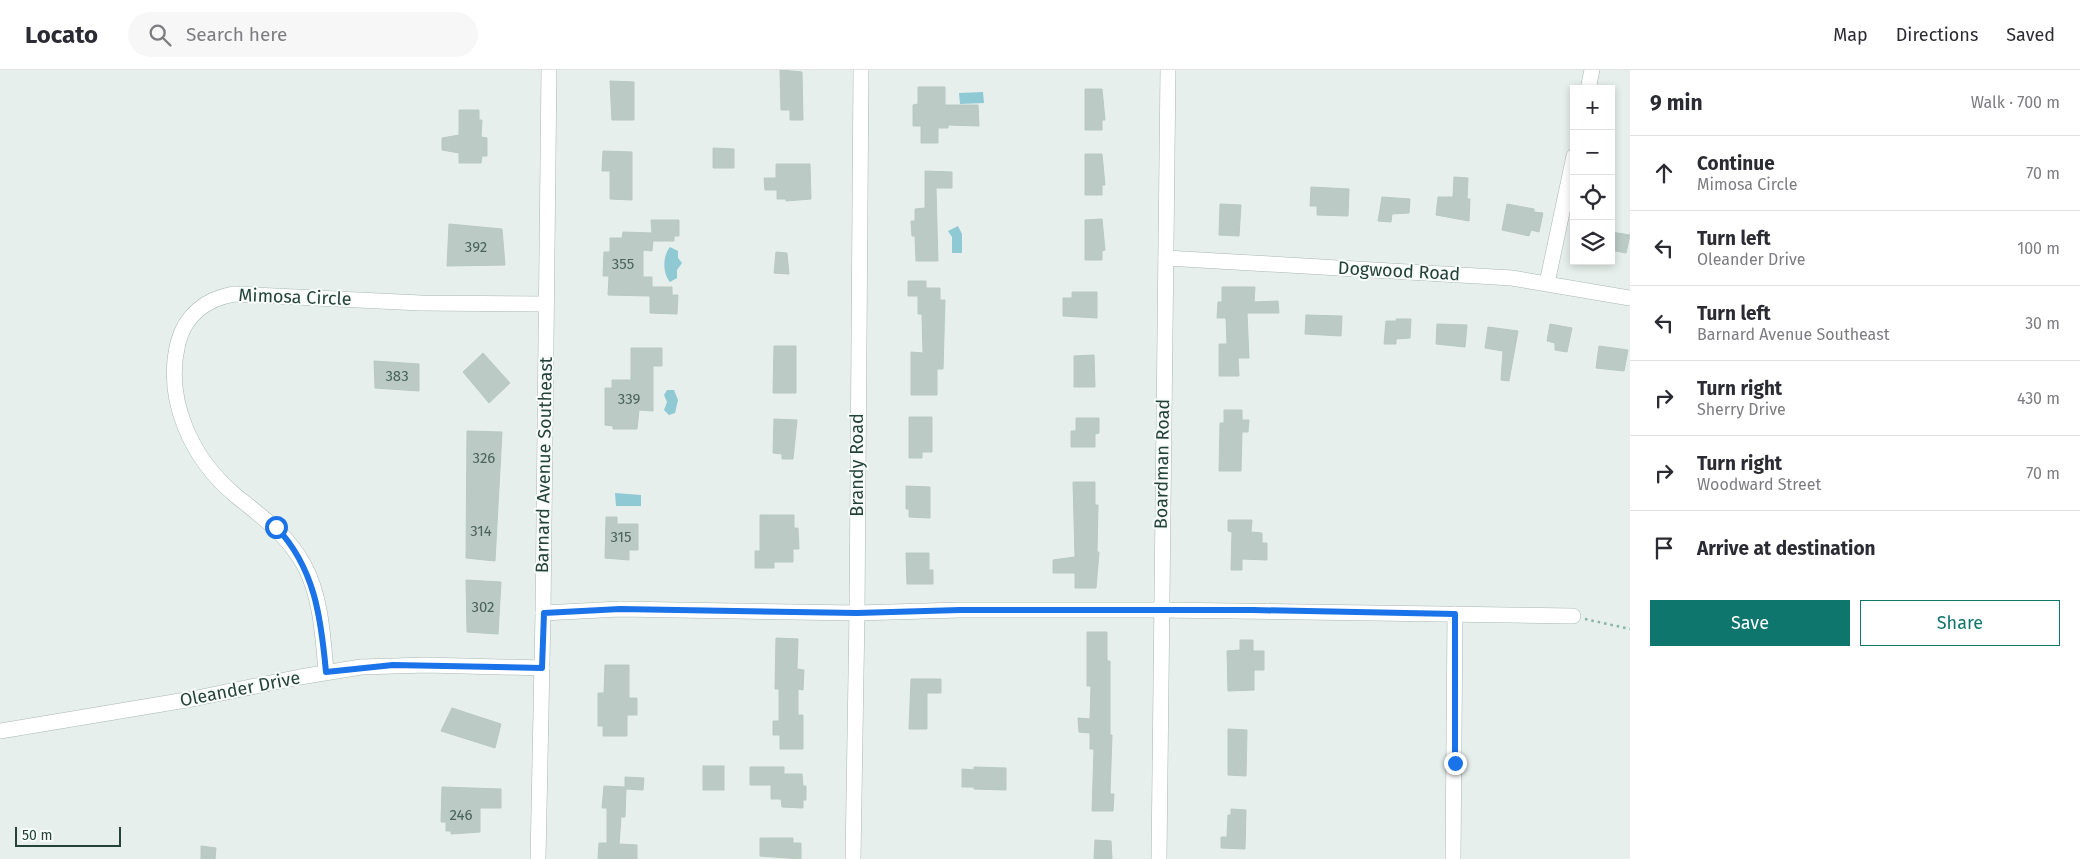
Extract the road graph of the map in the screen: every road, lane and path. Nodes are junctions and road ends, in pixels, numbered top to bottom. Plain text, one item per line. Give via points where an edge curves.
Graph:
1 (549, 70) edge
2 (861, 70) edge
3 (1168, 70) edge
4 (1592, 70) edge
5 (1589, 85) edge
6 (1570, 175) edge
7 (1166, 258) junction
8 (1548, 283) junction
9 (1630, 298) edge
10 (546, 304) junction
11 (1161, 610) junction
12 (544, 613) junction
13 (857, 613) junction
14 (1455, 614) junction
15 (1573, 616) joint
16 (1630, 628) edge
17 (542, 668) junction
18 (326, 672) junction
19 (0, 730) edge
20 (538, 859) edge
21 (853, 859) edge
22 (1159, 859) edge
23 (1453, 859) edge

1 - 10 street, Barnard Avenue Southeast
2 - 13 street, Brandy Road
3 - 7 street, Boardman Road
4 - 5 street
6 - 8 street
7 - 8 street, Dogwood Road via 1421,271
7 - 11 street, Boardman Road
8 - 9 street, Dogwood Road
10 - 12 street, Barnard Avenue Southeast
10 - 18 street, Mimosa Circle via 421,303 234,294 213,299 185,326 177,348 175,380 185,428 209,468 235,495 276,527 305,566 314,588 321,623
11 - 13 street
11 - 14 street
11 - 22 street, Boardman Road
12 - 13 street via 620,609
12 - 17 street, Barnard Avenue Southeast
13 - 21 street, Brandy Road
14 - 15 street
14 - 23 street
15 - 16 path
17 - 18 street, Oleander Drive via 393,665
17 - 20 street, Barnard Avenue Southeast
18 - 19 street, Oleander Drive via 192,699

